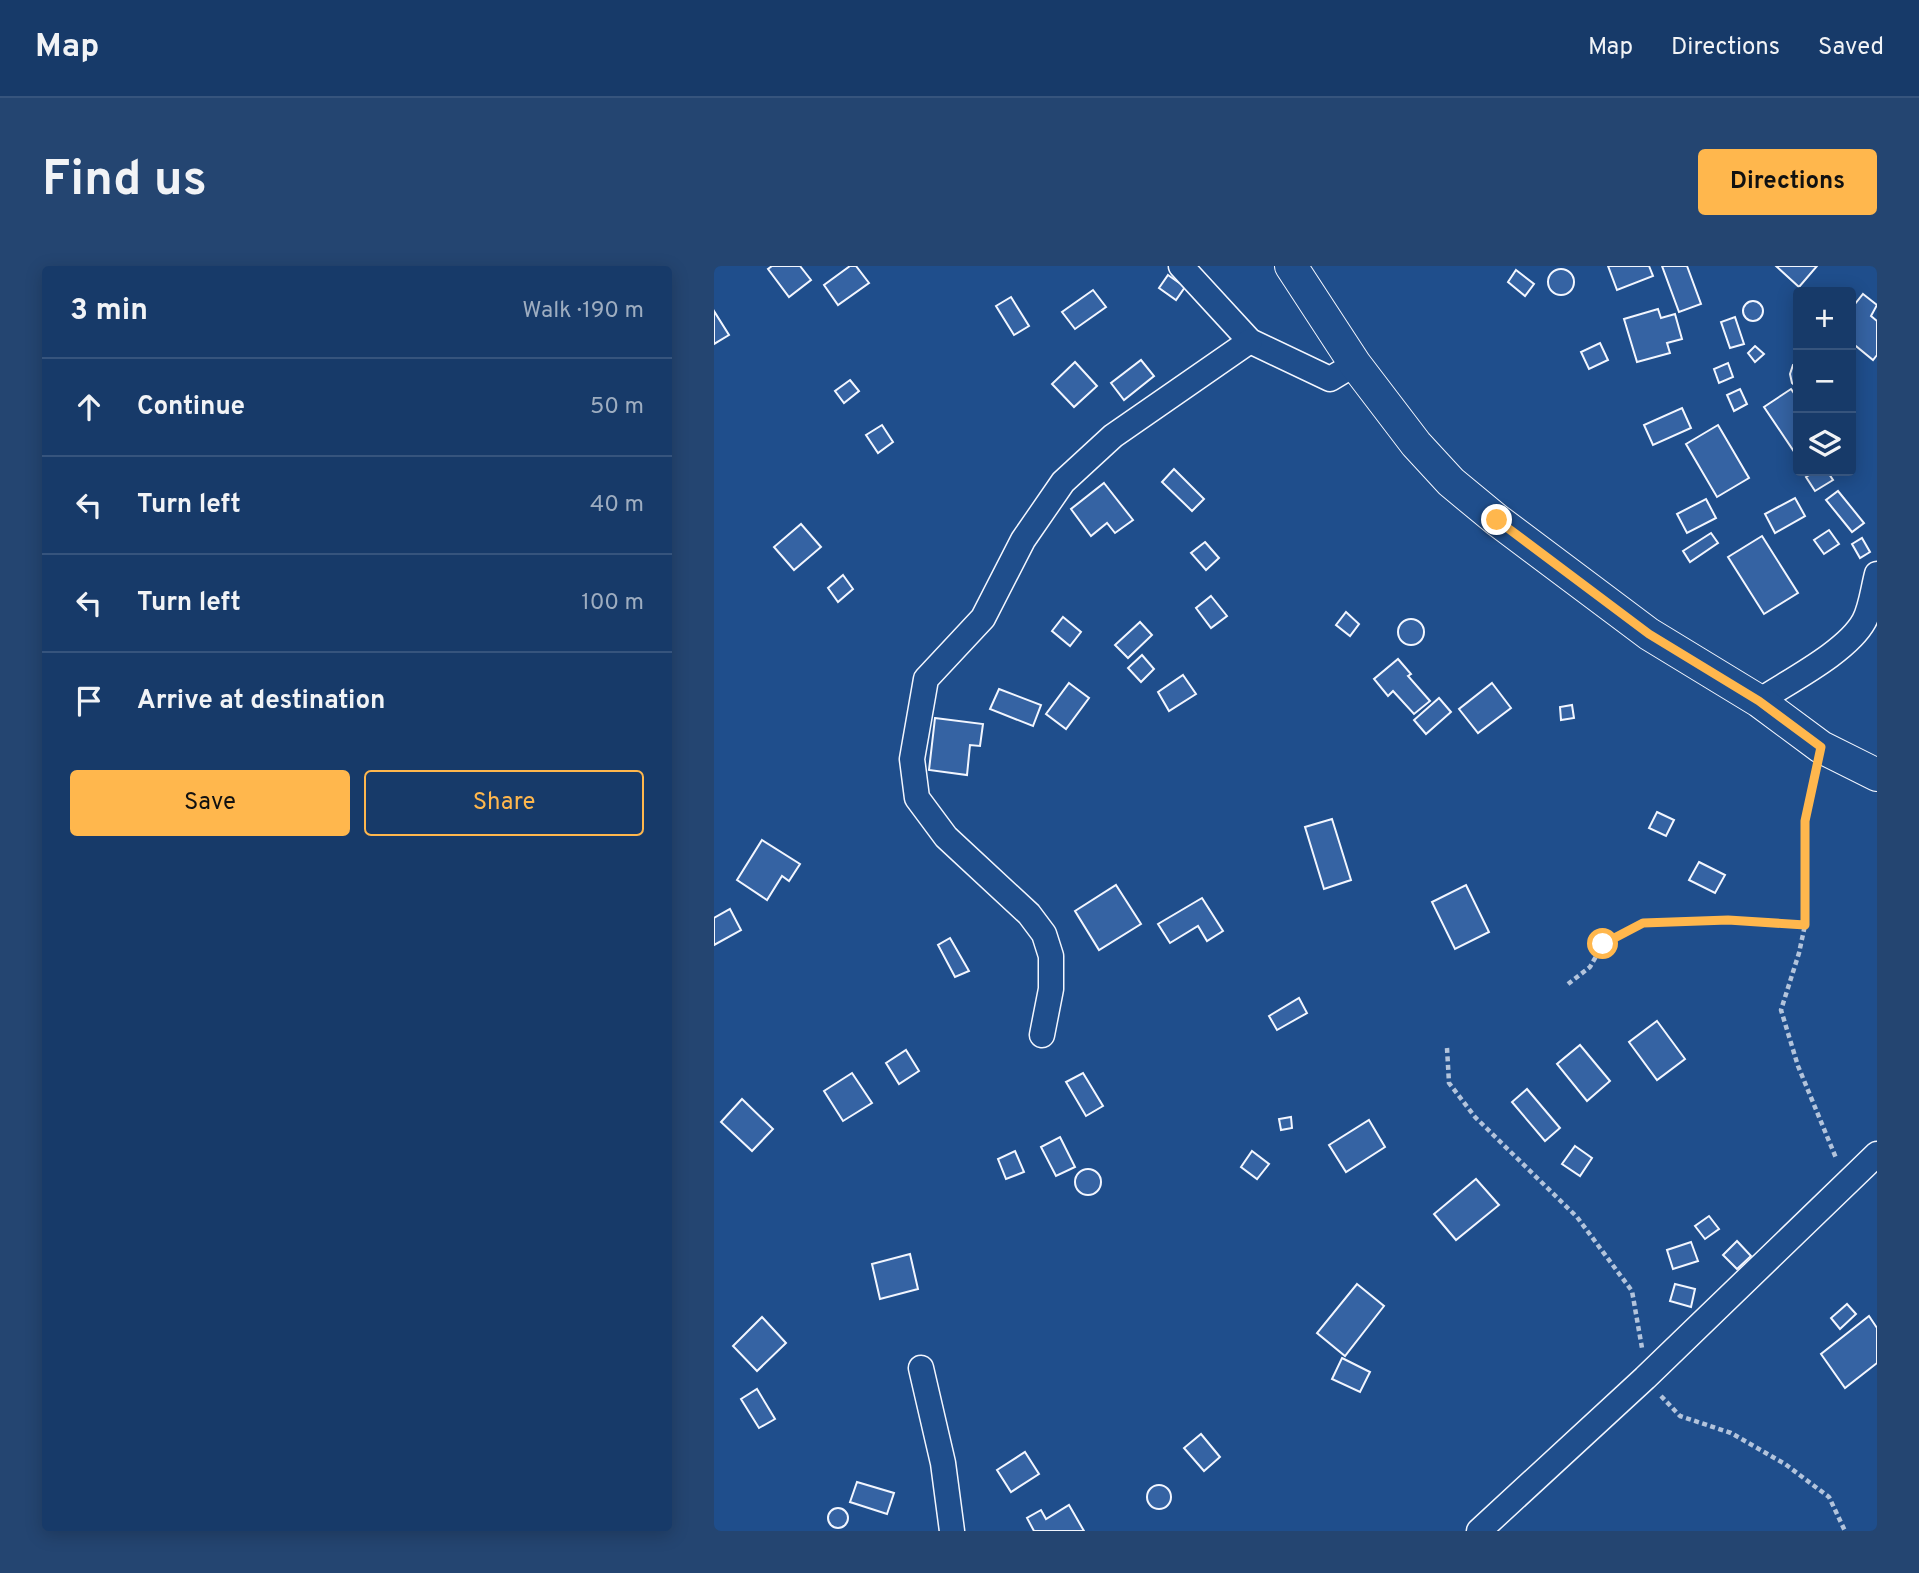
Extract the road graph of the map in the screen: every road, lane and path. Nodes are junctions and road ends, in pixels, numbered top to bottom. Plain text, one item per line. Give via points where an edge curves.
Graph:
1 (1181, 266) edge
2 (1291, 266) edge
3 (1250, 341) junction
4 (1355, 364) junction
5 (1877, 574) edge
6 (1759, 701) junction
7 (1821, 747) junction
8 (1877, 775) edge
9 (1805, 925) junction
10 (1568, 984) dead end
11 (1042, 1035) dead end
12 (1447, 1048) dead end
13 (1877, 1154) edge
14 (1846, 1184) junction
15 (921, 1368) dead end
16 (1645, 1378) junction
17 (952, 1531) edge
18 (1479, 1531) edge
19 (1845, 1531) edge

1 - 3 street
2 - 4 street
3 - 4 street via 1330,379
3 - 11 street via 1113,436 1063,482 1023,540 982,618 926,679 912,759 917,798 946,837 1029,914 1044,934 1051,956 1051,989
4 - 6 street via 1416,444 1460,490 1649,634
5 - 6 street via 1865,620 1855,635
6 - 7 street
7 - 8 street
7 - 9 path via 1805,821
9 - 10 path via 1728,920 1643,923 1603,944 1590,967
9 - 14 path via 1782,1010 1798,1066
12 - 16 path via 1449,1083 1475,1117 1577,1217 1632,1292
13 - 14 street
14 - 16 street
15 - 17 street via 943,1463
16 - 18 street
16 - 19 path via 1679,1416 1731,1433 1829,1497

